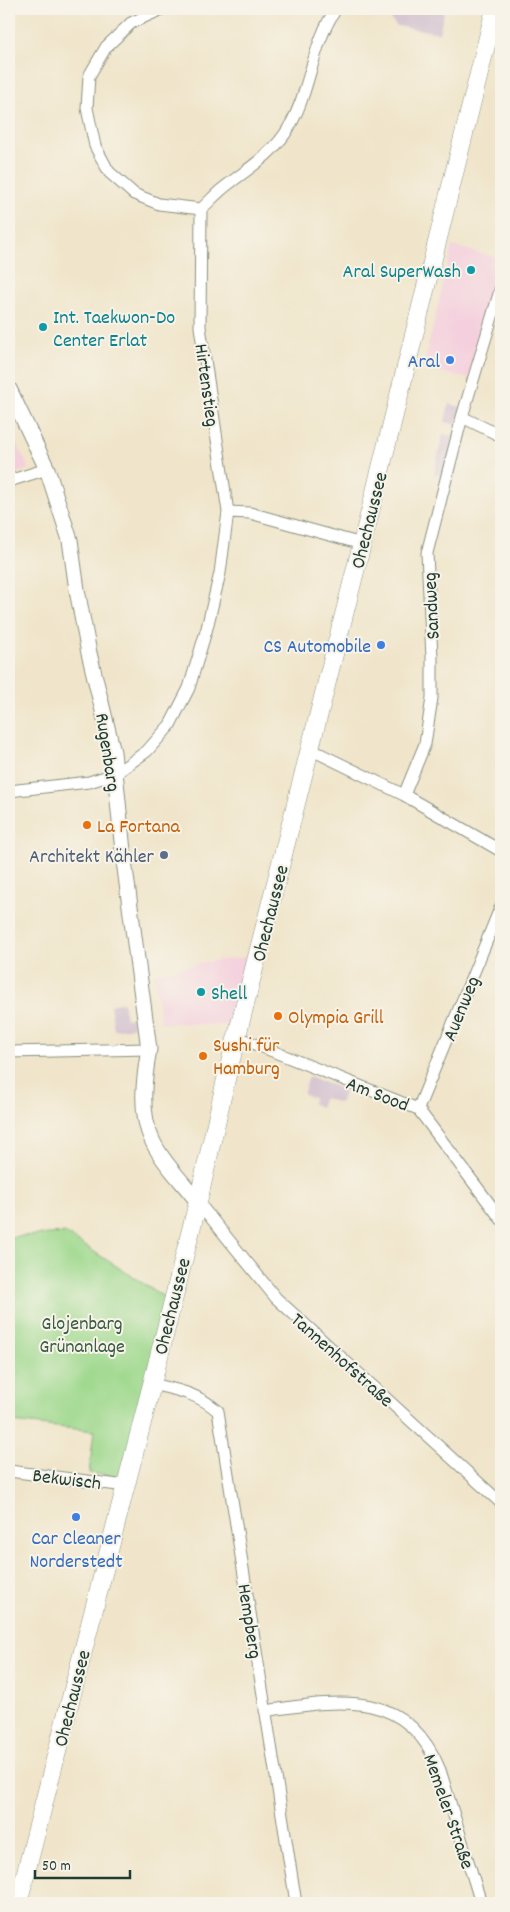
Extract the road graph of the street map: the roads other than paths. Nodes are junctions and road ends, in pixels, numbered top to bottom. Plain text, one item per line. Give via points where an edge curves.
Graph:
1 (162, 9) edge
2 (336, 9) edge
3 (495, 9) edge
4 (202, 209) junction
5 (501, 287) edge
6 (9, 389) edge
7 (462, 417) junction
8 (501, 436) edge
9 (47, 468) junction
10 (9, 481) edge
11 (228, 512) junction
12 (362, 544) junction
13 (310, 749) junction
14 (115, 774) junction
15 (9, 791) edge
16 (404, 795) junction
17 (501, 851) edge
18 (501, 906) edge
19 (237, 1037) junction
20 (149, 1049) junction
21 (9, 1052) edge
22 (418, 1109) junction
23 (198, 1202) junction
24 (501, 1219) edge
25 (152, 1384) junction
26 (9, 1471) edge
27 (126, 1486) junction
28 (501, 1503) edge
29 (265, 1711) junction
30 (18, 1903) edge
31 (296, 1903) edge
32 (481, 1903) edge

1 - 4 street via 131,23 106,47 89,76 87,108 95,146 108,172 134,194 159,204
2 - 4 street via 327,22 301,102 288,130 264,157
3 - 12 main road, Ohechaussee
4 - 11 street, Hirtenstieg via 200,327
5 - 7 street, Sandweg
6 - 9 street, Rugenbarg
7 - 8 street
7 - 16 street, Sandweg via 427,553 432,698 425,744
9 - 10 street
9 - 14 street, Rugenbarg via 70,540 87,644 113,752
11 - 12 street via 250,513
11 - 14 street, Hirtenstieg via 220,573 189,688 170,725 153,745
12 - 13 main road, Ohechaussee
13 - 16 street
13 - 19 main road, Ohechaussee
14 - 15 street, Hirtenstieg via 90,782
14 - 20 street, Rugenbarg
16 - 17 street
18 - 22 street, Auenweg
19 - 22 street, Am Sood
19 - 23 main road, Ohechaussee
20 - 21 street
20 - 23 street, Rugenbarg via 144,1099 152,1140
22 - 24 street, Am Sood
23 - 25 main road, Ohechaussee
23 - 28 street, Tannenhofstraße via 276,1298
25 - 27 main road, Ohechaussee
25 - 29 street, Hempberg via 194,1394 218,1411
26 - 27 street, Bekwisch
27 - 30 main road, Ohechaussee
29 - 31 street, Hempberg
29 - 32 street, Memeler Straße via 311,1704 361,1703 401,1718 418,1733 432,1750 440,1770

